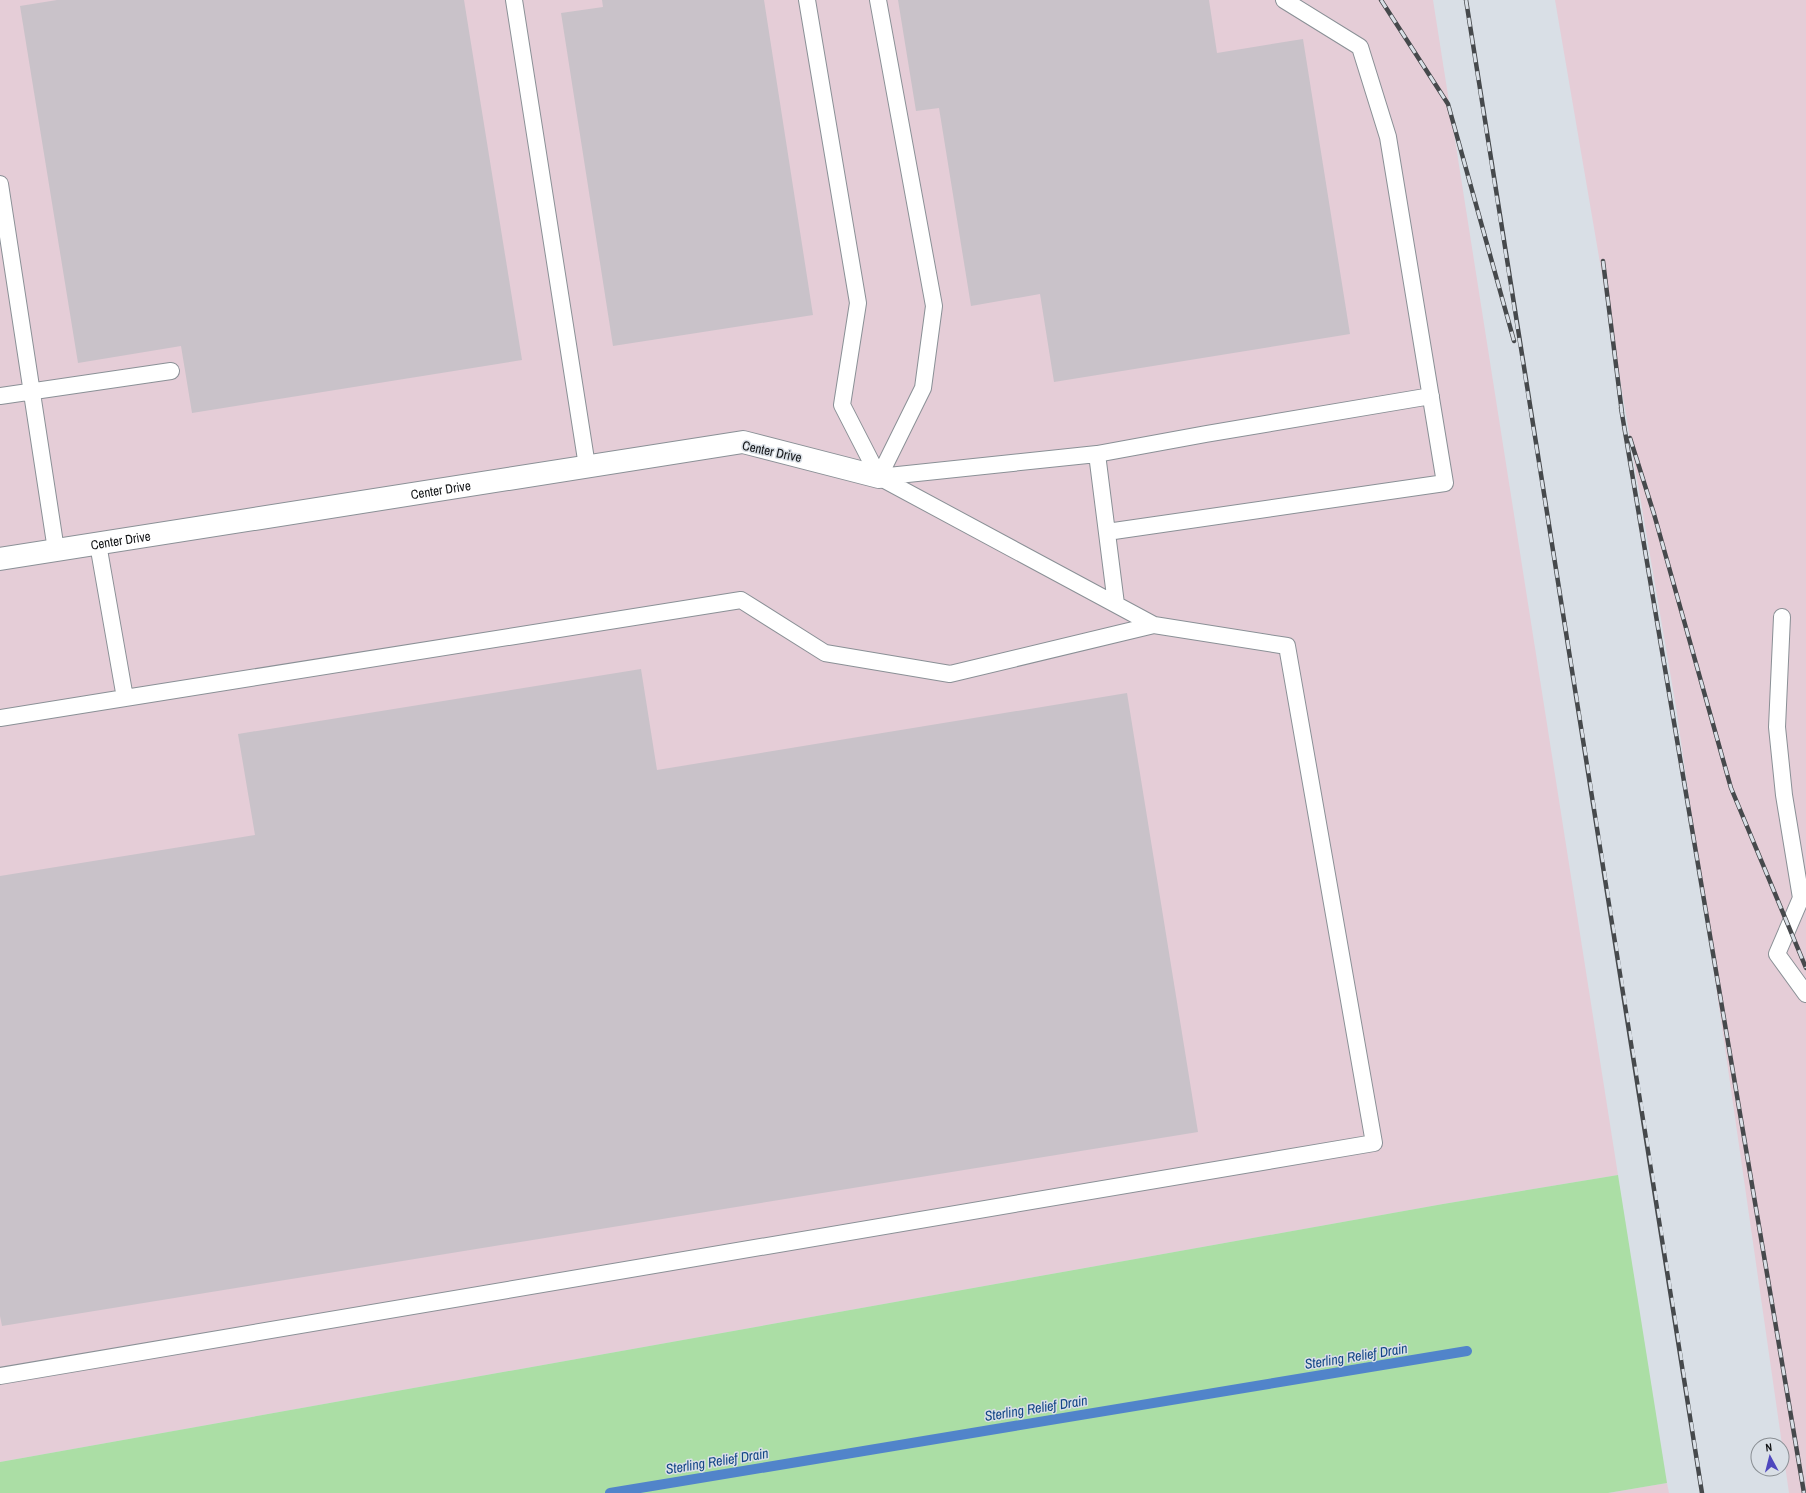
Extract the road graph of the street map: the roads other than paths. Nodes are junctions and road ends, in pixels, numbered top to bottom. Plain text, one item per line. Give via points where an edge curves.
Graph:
1 (514, 0) edge
2 (807, 0) edge
3 (878, 0) edge
4 (1284, 0) edge
5 (0, 184) edge
6 (171, 371) dead end
7 (32, 391) junction
8 (0, 396) edge
9 (1431, 396) junction
10 (1097, 454) junction
11 (587, 466) junction
12 (879, 477) junction
13 (1106, 532) junction
14 (98, 544) junction
15 (56, 550) junction
16 (0, 559) edge
17 (1116, 604) junction
18 (1782, 617) dead end
19 (1154, 624) junction
20 (125, 698) junction
21 (0, 718) edge
22 (1806, 994) edge
23 (0, 1376) edge

1 - 11 lane
2 - 12 lane via 858,303 842,405
3 - 12 lane via 934,306 923,388
4 - 9 lane via 1360,48 1388,137
5 - 7 lane
6 - 7 lane
7 - 8 lane
7 - 15 lane
9 - 10 lane
9 - 13 lane via 1445,483
10 - 12 lane
10 - 13 lane
11 - 12 street, Center Drive via 743,442
11 - 14 street, Center Drive
12 - 17 lane
13 - 17 lane
14 - 15 street, Center Drive
14 - 20 lane
15 - 16 street, Center Drive
17 - 19 lane
18 - 22 lane via 1777,727 1784,795 1801,898 1777,954
19 - 20 lane via 950,674 824,653 740,600
19 - 23 lane via 1288,646 1374,1143
20 - 21 lane

